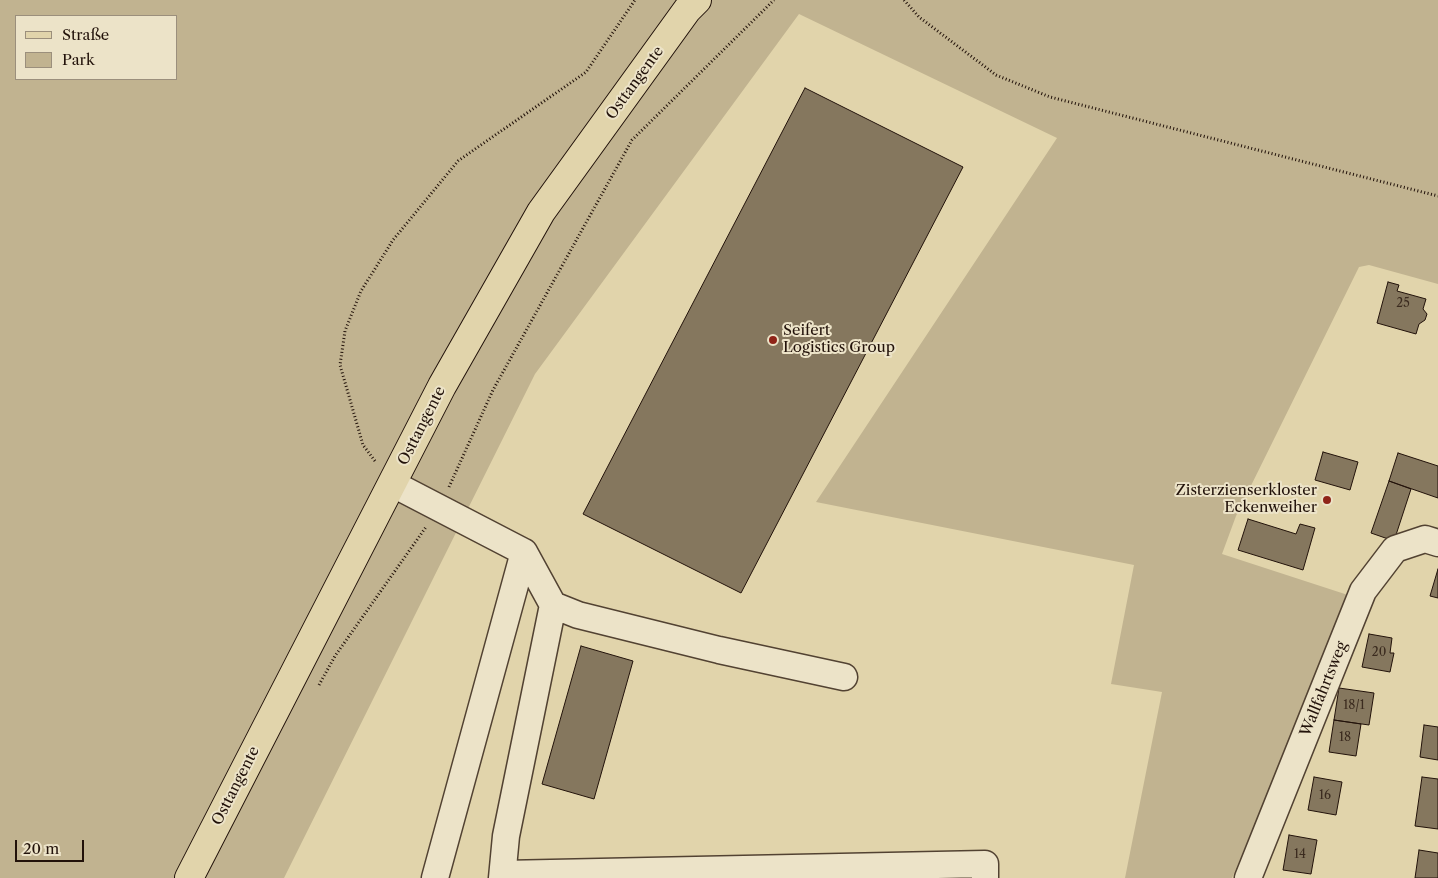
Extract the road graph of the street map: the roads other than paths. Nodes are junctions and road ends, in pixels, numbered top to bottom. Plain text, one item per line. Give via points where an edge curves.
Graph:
1 (697, 0) edge
2 (392, 484) junction
3 (1438, 543) edge
4 (524, 552) junction
5 (553, 605) junction
6 (844, 677) dead end
7 (502, 876) edge
8 (189, 878) edge
9 (435, 878) edge
10 (985, 878) edge
11 (1248, 878) edge

1 - 2 main road, Osttangente via 541,212 442,386
2 - 4 street
2 - 8 main road, Osttangente
3 - 11 street, Wallfahrtsweg via 1425,539 1395,549 1363,591
4 - 5 street
4 - 9 street
5 - 6 street via 578,615 719,650
5 - 7 street via 506,836
7 - 10 street via 984,864

